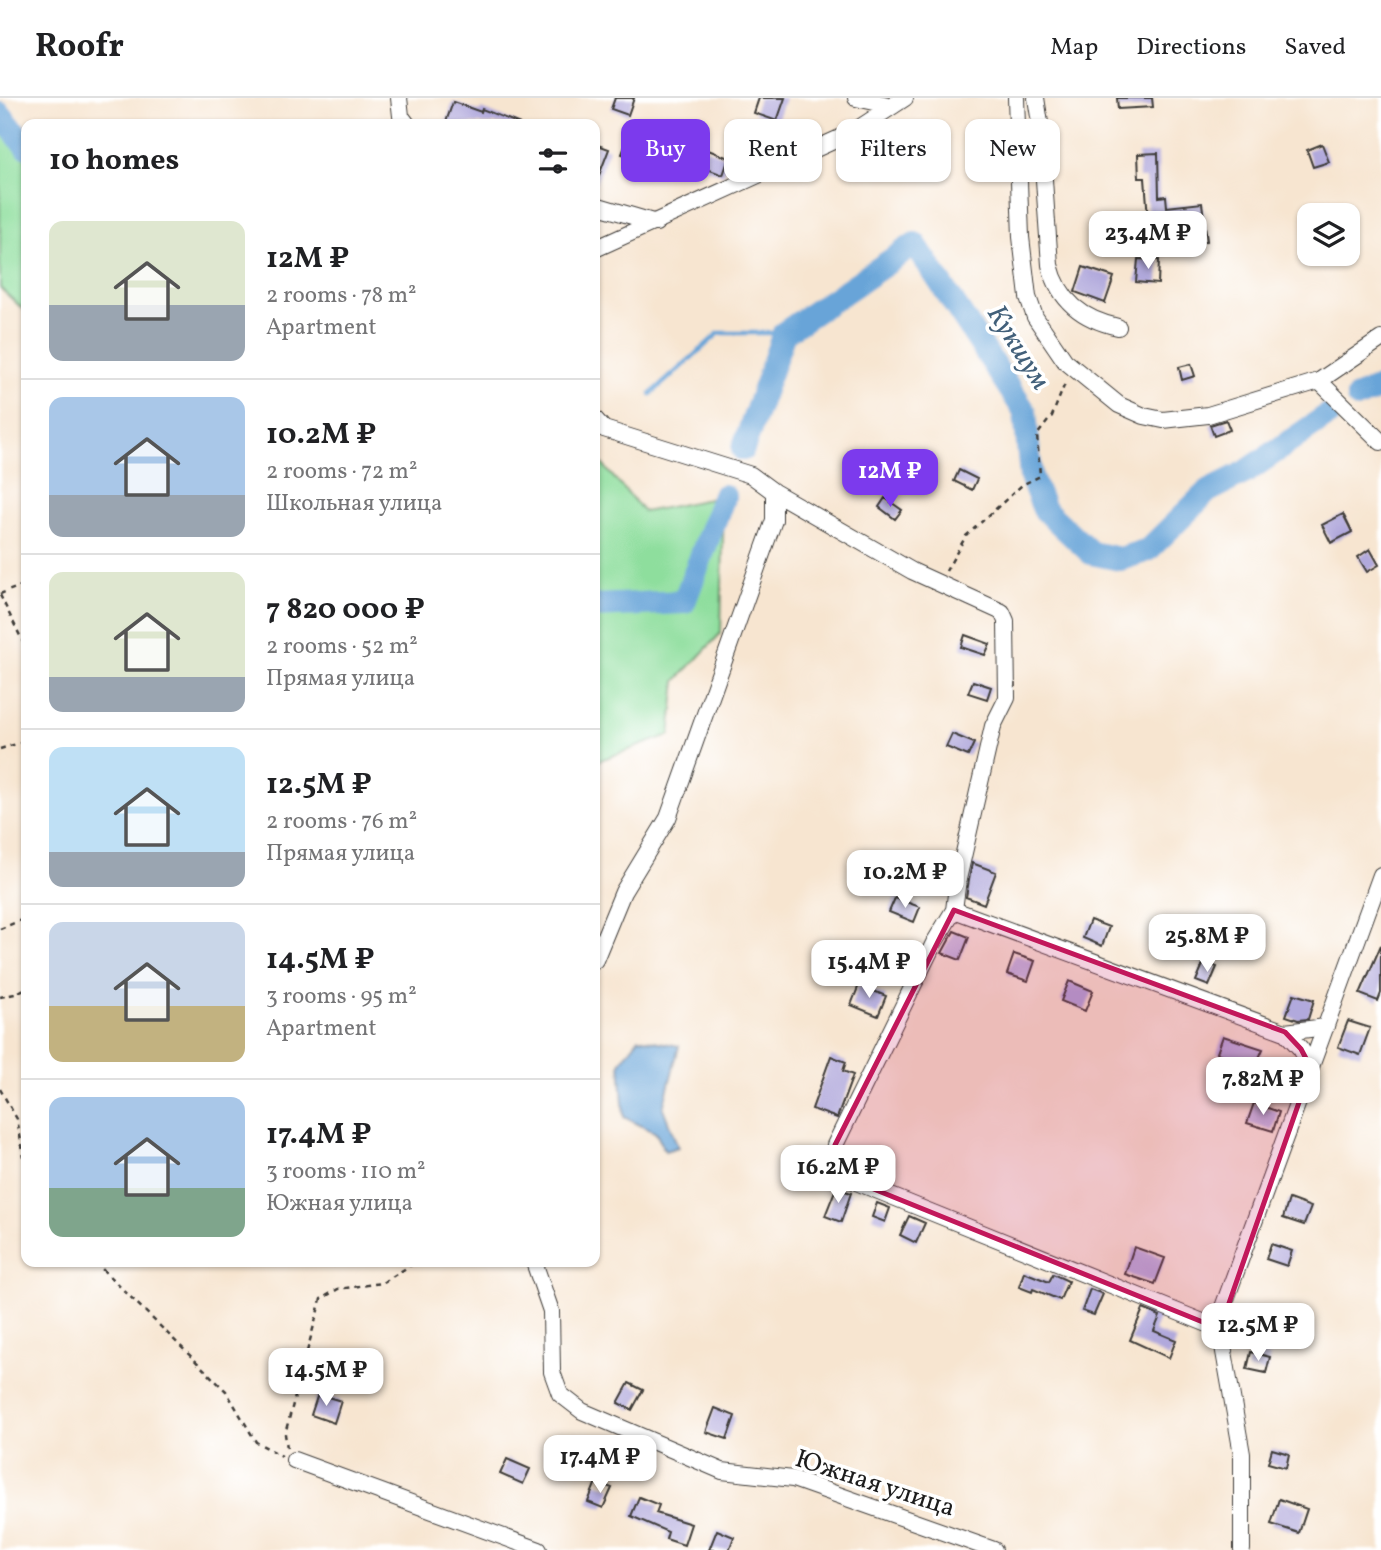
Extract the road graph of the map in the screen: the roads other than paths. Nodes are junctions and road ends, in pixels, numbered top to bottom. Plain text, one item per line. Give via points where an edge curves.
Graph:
1 (399, 98) edge
2 (856, 98) edge
3 (1016, 98) edge
4 (1036, 98) edge
5 (899, 102) edge
6 (403, 119) edge
7 (600, 206) edge
8 (656, 223) junction
9 (600, 247) edge
10 (1118, 327) dead end
11 (1381, 339) edge
12 (1319, 381) junction
13 (600, 425) edge
14 (1381, 442) edge
15 (774, 492) junction
16 (1381, 875) edge
17 (954, 910) junction
18 (600, 948) edge
19 (1326, 1027) junction
20 (1285, 1032) junction
21 (1311, 1068) junction
22 (536, 1267) edge
23 (1220, 1329) junction
24 (294, 1460) road end
25 (539, 1550) edge
26 (994, 1550) edge
27 (1242, 1550) edge

1 - 6 street
2 - 5 street
3 - 12 street via 1024,273 1035,317 1072,367 1119,405 1163,420 1208,415
4 - 10 street via 1055,286 1070,306 1097,322
5 - 8 street via 853,132
7 - 8 street
8 - 9 street
11 - 12 street
12 - 14 street
13 - 15 street via 751,475
15 - 17 street via 939,583 1002,612 1006,621 1007,698 993,726
15 - 18 street via 774,520 667,818 623,892
16 - 19 street
17 - 20 street
17 - 23 street via 835,1145 832,1162 839,1175
19 - 20 street
19 - 21 street
20 - 21 street
21 - 23 street via 1222,1310
22 - 26 street, Южная улица via 551,1311 552,1372 559,1394 582,1411 722,1471 793,1479
23 - 27 street via 1242,1454
24 - 25 street

